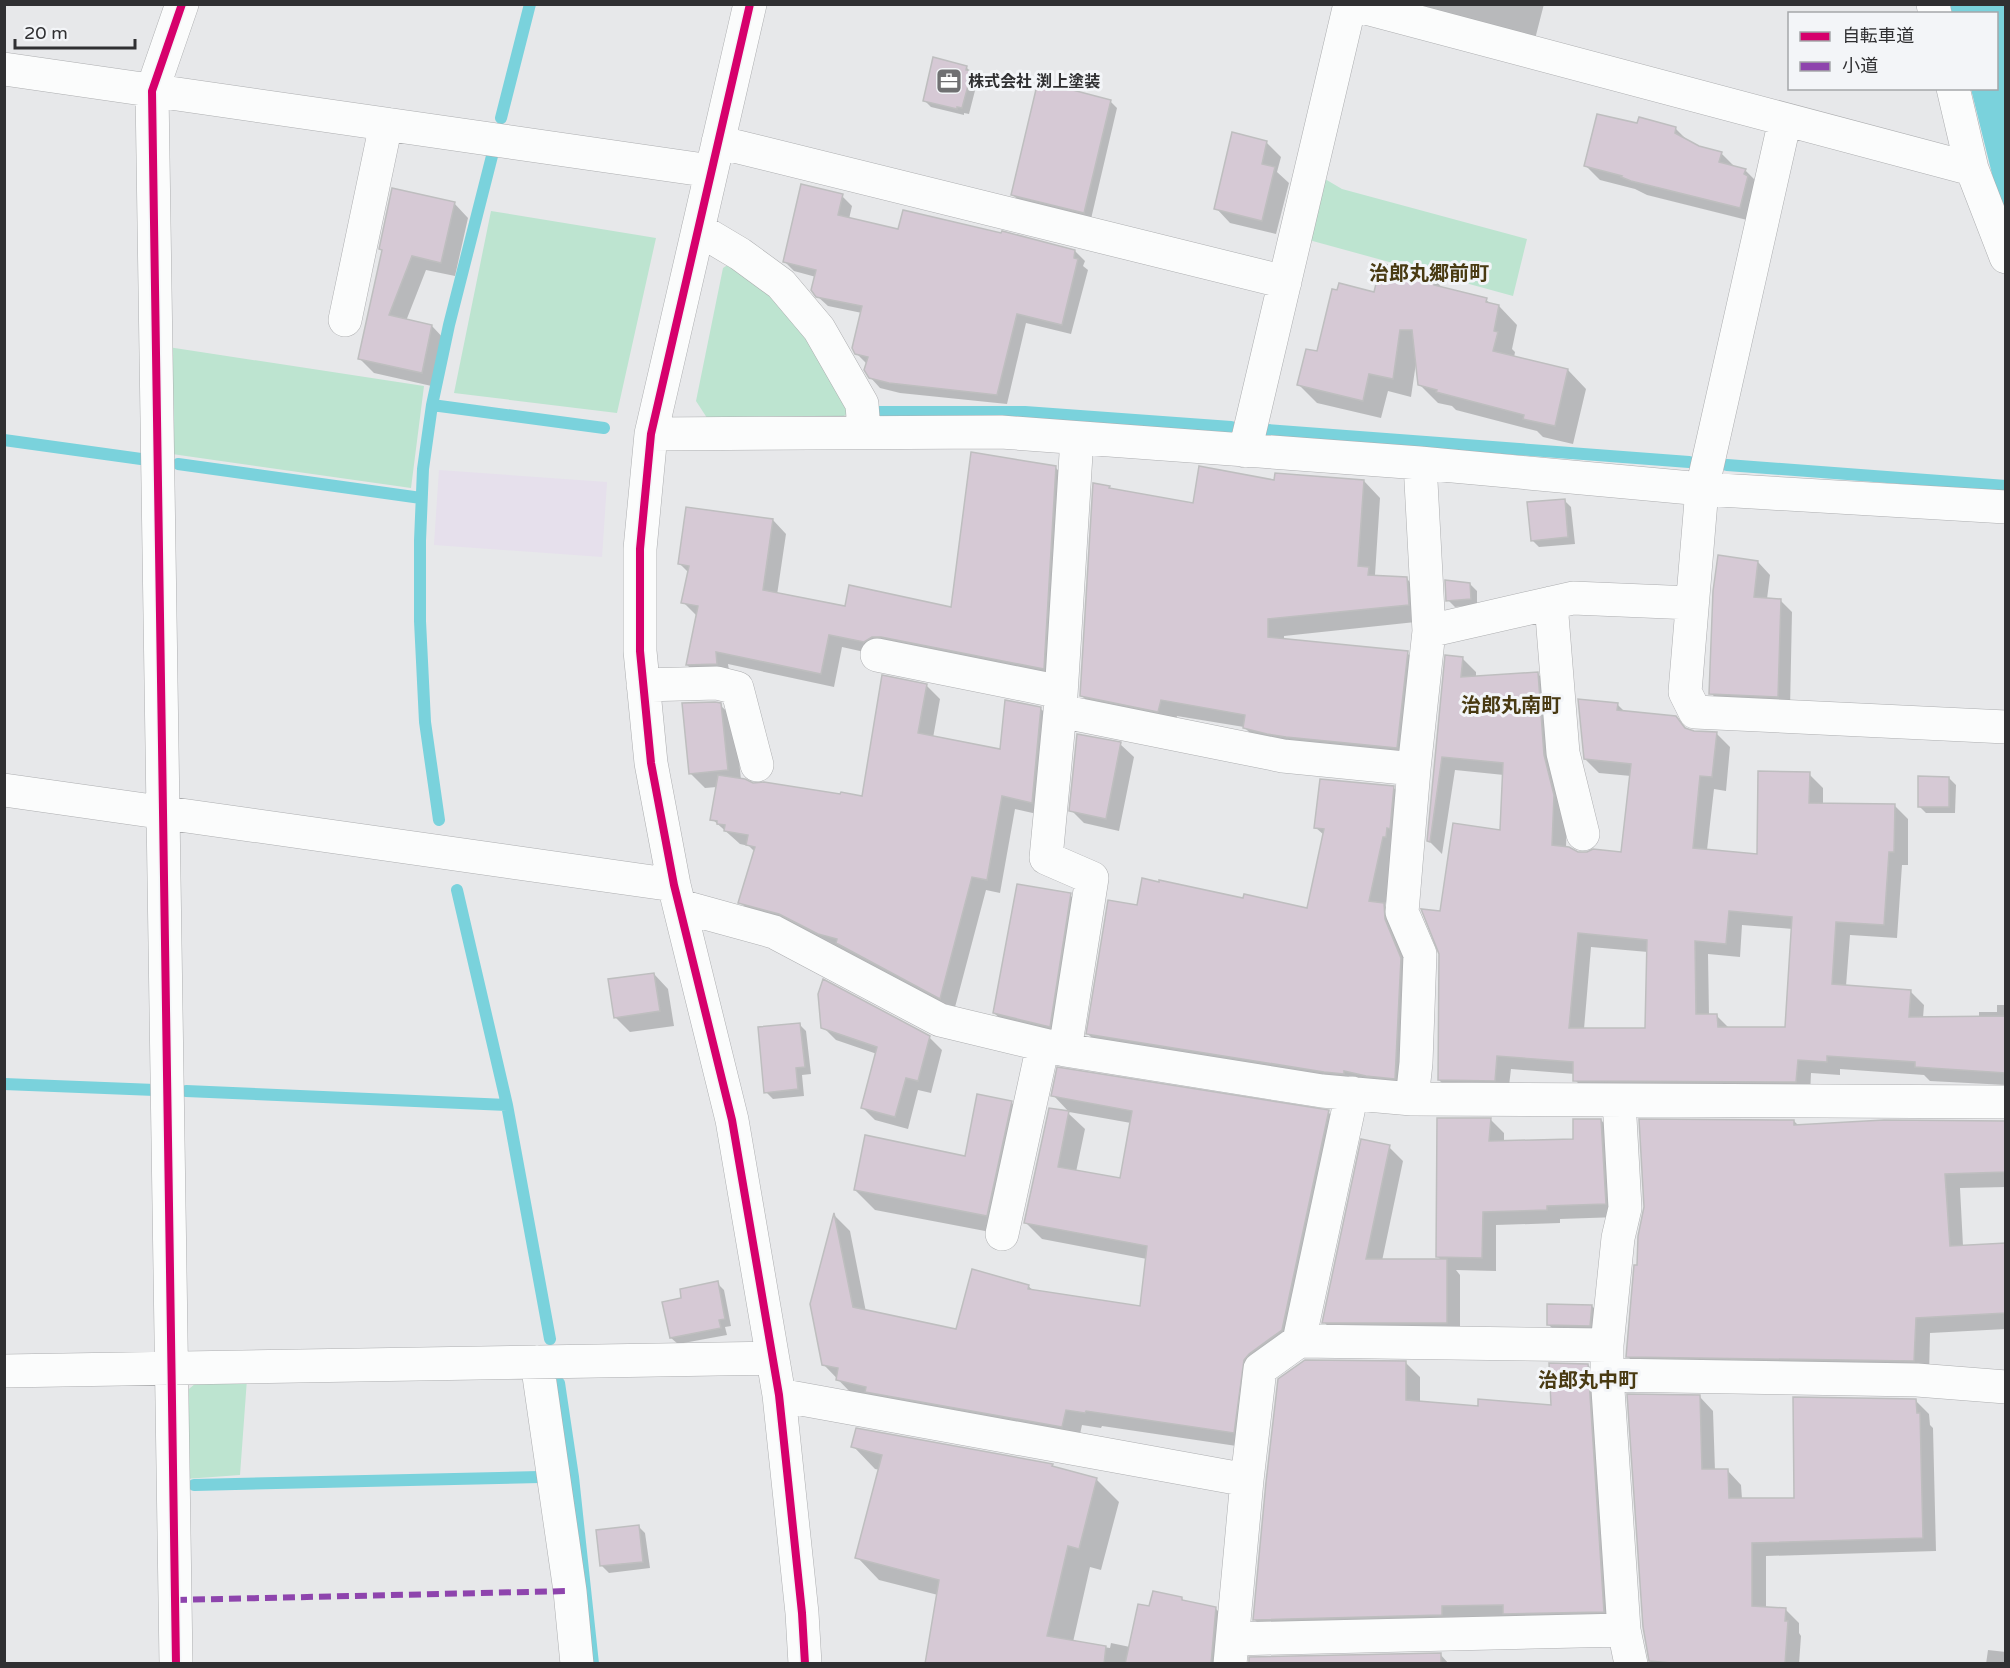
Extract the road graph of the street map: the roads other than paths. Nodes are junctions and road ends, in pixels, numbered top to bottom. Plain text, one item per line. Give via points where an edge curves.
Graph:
1 (182, 4) edge
2 (750, 4) edge
3 (1350, 4) edge
4 (4, 69) edge
5 (152, 90) junction
6 (1953, 90) edge
7 (1785, 120) junction
8 (386, 124) junction
9 (714, 156) junction
10 (1972, 169) junction
11 (698, 229) junction
12 (2006, 256) edge
13 (1285, 282) junction
14 (345, 320) dead end
15 (864, 432) junction
16 (651, 434) junction
17 (1077, 438) junction
18 (1245, 451) junction
19 (1420, 463) junction
20 (1702, 489) junction
21 (2006, 507) edge
22 (1551, 603) junction
23 (1692, 603) junction
24 (1429, 631) junction
25 (877, 655) dead end
26 (643, 685) junction
27 (1061, 701) junction
28 (2006, 727) edge
29 (757, 765) dead end
30 (1414, 769) junction
31 (4, 790) edge
32 (163, 812) junction
33 (1583, 834) dead end
34 (677, 896) junction
35 (1054, 1048) junction
36 (1352, 1094) junction
37 (1412, 1100) junction
38 (1619, 1100) junction
39 (2006, 1102) edge
40 (1002, 1234) dead end
41 (1299, 1341) junction
42 (772, 1358) junction
43 (1607, 1360) junction
44 (537, 1362) junction
45 (171, 1369) junction
46 (4, 1371) edge
47 (2006, 1387) edge
48 (779, 1395) junction
49 (1247, 1480) junction
50 (1624, 1630) junction
51 (1231, 1651) edge
52 (176, 1664) edge
53 (577, 1664) edge
54 (805, 1664) edge
55 (1631, 1664) edge

1 - 5 street
2 - 9 street
3 - 7 street
3 - 13 street
4 - 5 street
5 - 8 street
5 - 32 street
6 - 10 street
7 - 10 street
7 - 20 street
8 - 9 street
8 - 14 street
9 - 11 street
9 - 13 street
10 - 12 street
11 - 15 street via 781,284 819,328 862,404
11 - 16 street
13 - 18 street
15 - 16 street
15 - 17 street via 1001,432
16 - 26 street via 640,549
17 - 18 street
17 - 27 street
18 - 19 street
19 - 20 street
19 - 24 street
20 - 21 street
20 - 23 street
22 - 23 street via 1573,598
22 - 24 street
22 - 33 street via 1563,753
23 - 28 street via 1685,692 1695,711
24 - 30 street
25 - 27 street
26 - 29 street via 717,683 737,688
26 - 34 street via 651,763
27 - 30 street via 1283,756
27 - 35 street via 1046,858 1092,878
30 - 37 street via 1402,912 1420,954
31 - 32 street
32 - 34 street
32 - 45 street
34 - 35 street via 774,932 940,1020
34 - 42 street via 732,1120
35 - 36 street
35 - 40 street
36 - 37 street
36 - 41 street
37 - 38 street
38 - 39 street
38 - 43 street via 1625,1208 1618,1238
41 - 43 street
41 - 49 street via 1260,1369
42 - 44 street
42 - 48 street
43 - 47 street
43 - 50 street
44 - 45 street
44 - 53 street
45 - 46 street
45 - 52 street
48 - 49 street
48 - 54 street
49 - 51 street
50 - 51 street
50 - 55 street

